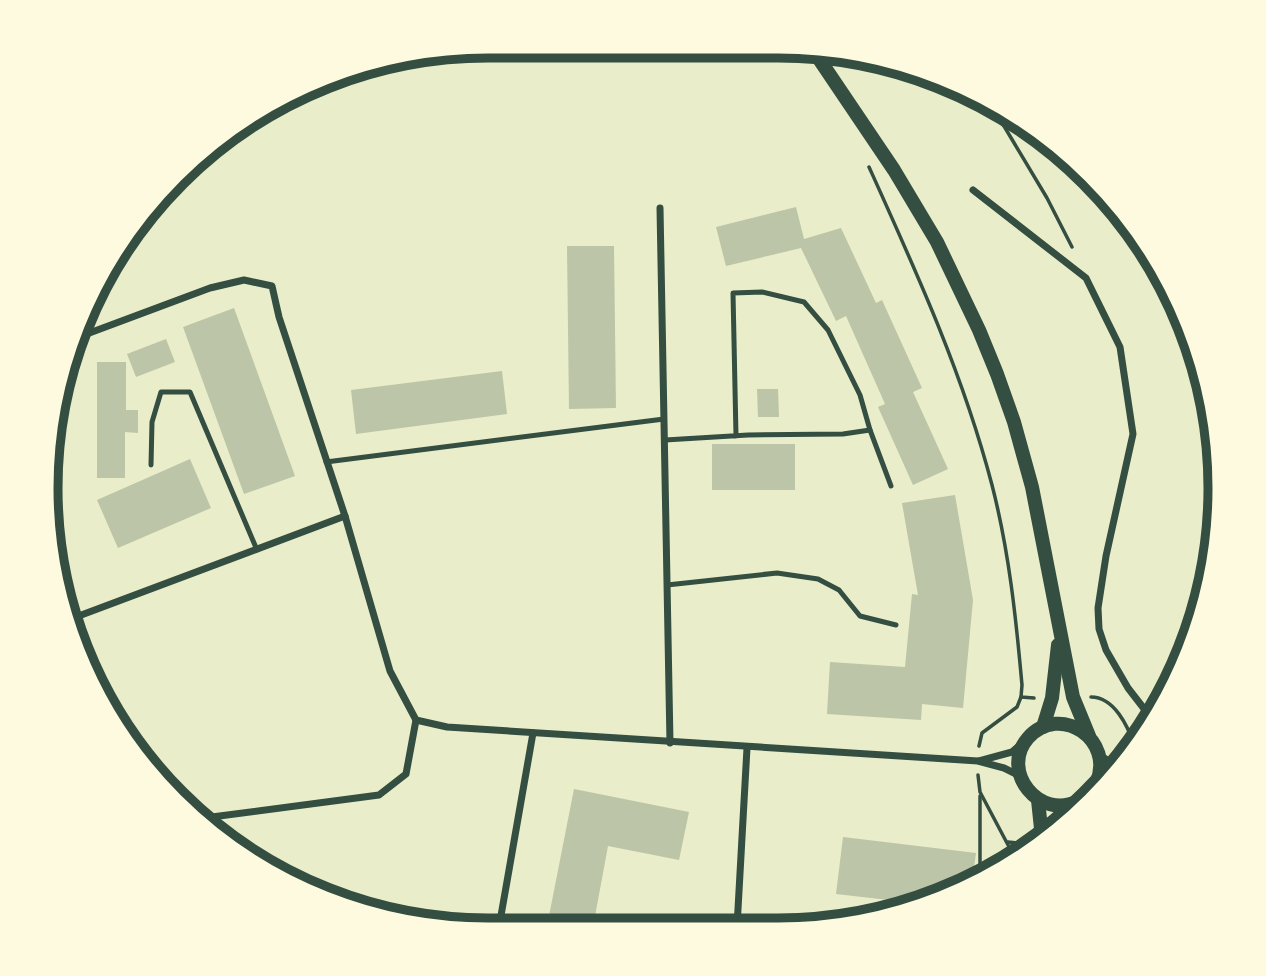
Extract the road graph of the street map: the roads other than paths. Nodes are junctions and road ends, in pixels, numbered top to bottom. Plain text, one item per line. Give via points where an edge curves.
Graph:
1 (820, 60) edge
2 (973, 190) dead end
3 (660, 208) dead end
4 (87, 334) edge
5 (664, 419) junction
6 (870, 430) junction
7 (736, 436) junction
8 (665, 440) junction
9 (326, 462) junction
10 (151, 465) dead end
11 (891, 486) dead end
12 (345, 516) junction
13 (257, 550) junction
14 (667, 585) junction
15 (78, 616) edge
16 (895, 625) dead end
17 (1059, 633) junction
18 (1146, 711) edge
19 (416, 720) junction
20 (1043, 727) junction
21 (533, 733) junction
22 (1089, 736) junction
23 (1028, 738) junction
24 (670, 743) junction
25 (747, 748) junction
26 (1099, 754) junction
27 (978, 761) junction
28 (1110, 761) edge
29 (1100, 773) edge
30 (1020, 776) junction
31 (1038, 800) junction
32 (1070, 803) edge
33 (211, 817) edge
34 (1041, 828) edge
35 (501, 918) edge
36 (738, 918) edge

1 - 17 main road via 937,242 979,330 1014,422 1032,487
2 - 18 street via 1086,278 1120,347 1133,434 1098,608 1106,650
3 - 5 street
4 - 9 street via 209,288 244,280 272,286
5 - 8 street
5 - 9 lane
6 - 7 lane
6 - 7 lane via 860,395 828,330 804,302 762,292 733,293
6 - 11 lane
7 - 8 lane
8 - 14 street
9 - 12 street
10 - 13 lane via 152,422 161,392 190,392
12 - 13 street
12 - 19 street via 390,671
13 - 15 street
14 - 16 lane via 777,573 818,579 839,590 860,616
14 - 24 street
17 - 20 main road via 1052,698
17 - 22 main road via 1073,697
19 - 21 street via 447,727
19 - 33 street via 406,774 379,794
20 - 22 main road via 1063,724
20 - 23 main road
21 - 24 street
21 - 35 street
22 - 26 main road
23 - 27 street via 1012,752
23 - 30 main road via 1018,763
24 - 25 street
25 - 27 street
25 - 36 street
26 - 28 street
26 - 29 main road
27 - 30 street
30 - 31 main road
31 - 32 main road via 1059,806
31 - 34 main road

